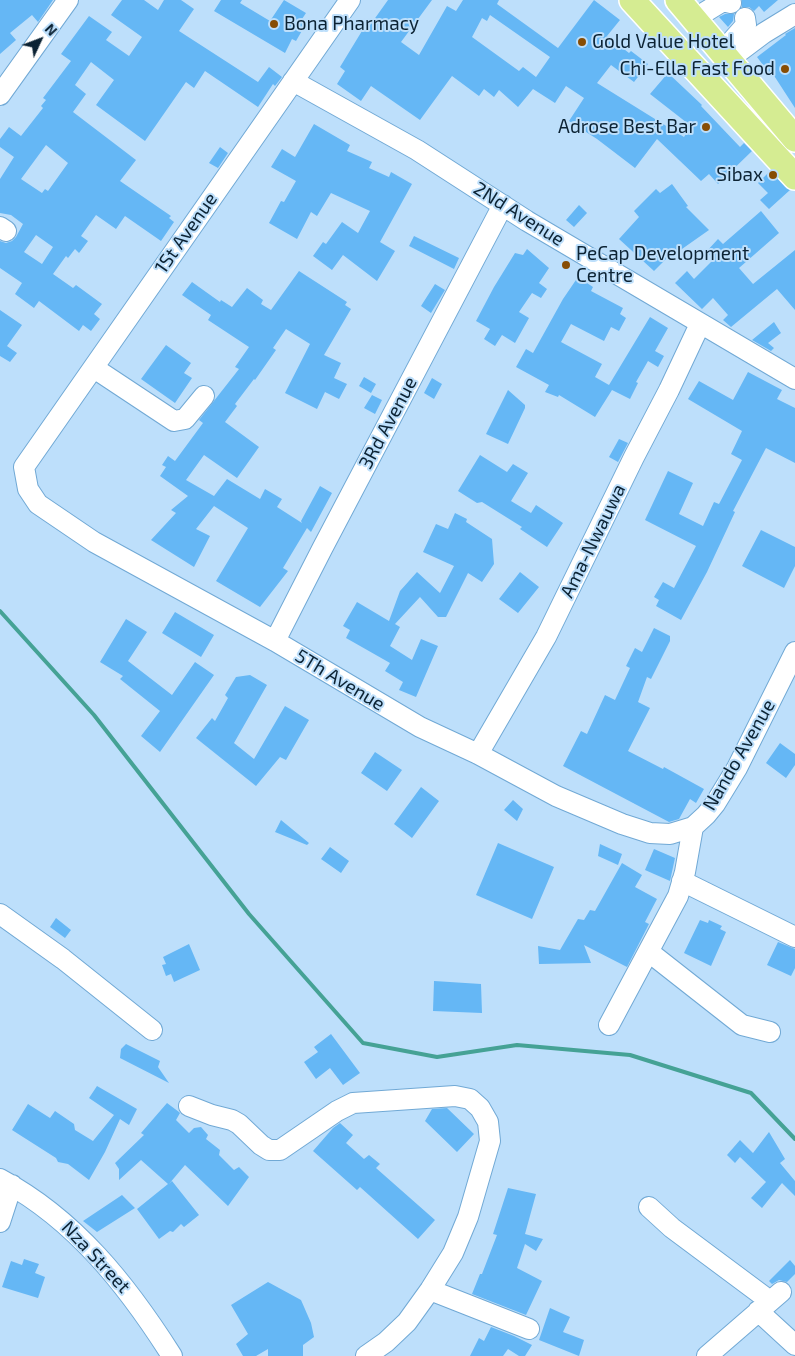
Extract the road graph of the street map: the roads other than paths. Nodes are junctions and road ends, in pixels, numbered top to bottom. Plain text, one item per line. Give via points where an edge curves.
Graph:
1 (68, 0) edge
2 (350, 0) edge
3 (632, 0) edge
4 (731, 3) dead end
5 (688, 7) edge
6 (795, 14) edge
7 (746, 18) dead end
8 (725, 56) junction
9 (293, 81) junction
10 (0, 95) edge
11 (795, 139) edge
12 (795, 177) edge
13 (503, 205) junction
14 (700, 324) junction
15 (94, 368) junction
16 (795, 379) edge
17 (204, 396) dead end
18 (24, 467) joint
19 (275, 642) junction
20 (795, 652) edge
21 (478, 754) junction
22 (693, 828) junction
23 (682, 881) junction
24 (0, 914) edge
25 (795, 937) edge
26 (649, 952) junction
27 (609, 1025) dead end
28 (152, 1030) dead end
29 (770, 1032) dead end
30 (189, 1106) dead end
31 (6, 1182) edge
32 (649, 1207) dead end
33 (0, 1222) edge
34 (430, 1290) junction
35 (770, 1301) junction
36 (529, 1329) dead end
37 (795, 1345) edge
38 (172, 1356) edge
39 (366, 1356) edge
40 (707, 1356) edge

1 - 10 street
2 - 9 street, 1St Avenue
3 - 12 main road
4 - 5 street via 722,1
5 - 8 main road
6 - 8 street
7 - 8 street via 746,25
8 - 11 main road
9 - 13 street, 2Nd Avenue via 417,150
9 - 15 street, 1St Avenue
13 - 14 street, 2Nd Avenue
13 - 19 street, 3Rd Avenue
14 - 16 street, 2Nd Avenue
14 - 21 street, Ama-Nwauwa via 546,637
15 - 17 street via 174,420 185,419
15 - 18 street, 1St Avenue
18 - 19 street, 5Th Avenue via 28,489 38,504 94,542
19 - 21 street, 5Th Avenue via 420,727
20 - 22 street, Nando Avenue via 733,774 715,804
21 - 22 street, 5Th Avenue via 556,796 622,824 650,833 670,834
22 - 23 street
23 - 25 street
23 - 26 street via 678,896
24 - 28 street
26 - 27 street
26 - 29 street via 742,1025
30 - 34 street via 232,1120 269,1150 280,1150 353,1103 455,1096 470,1099 488,1122 490,1141 468,1218 453,1253
31 - 33 street
31 - 38 street, Nza Street via 51,1211 92,1248 130,1294
32 - 35 street
34 - 36 street
34 - 39 street via 407,1322
35 - 37 street
35 - 40 street

